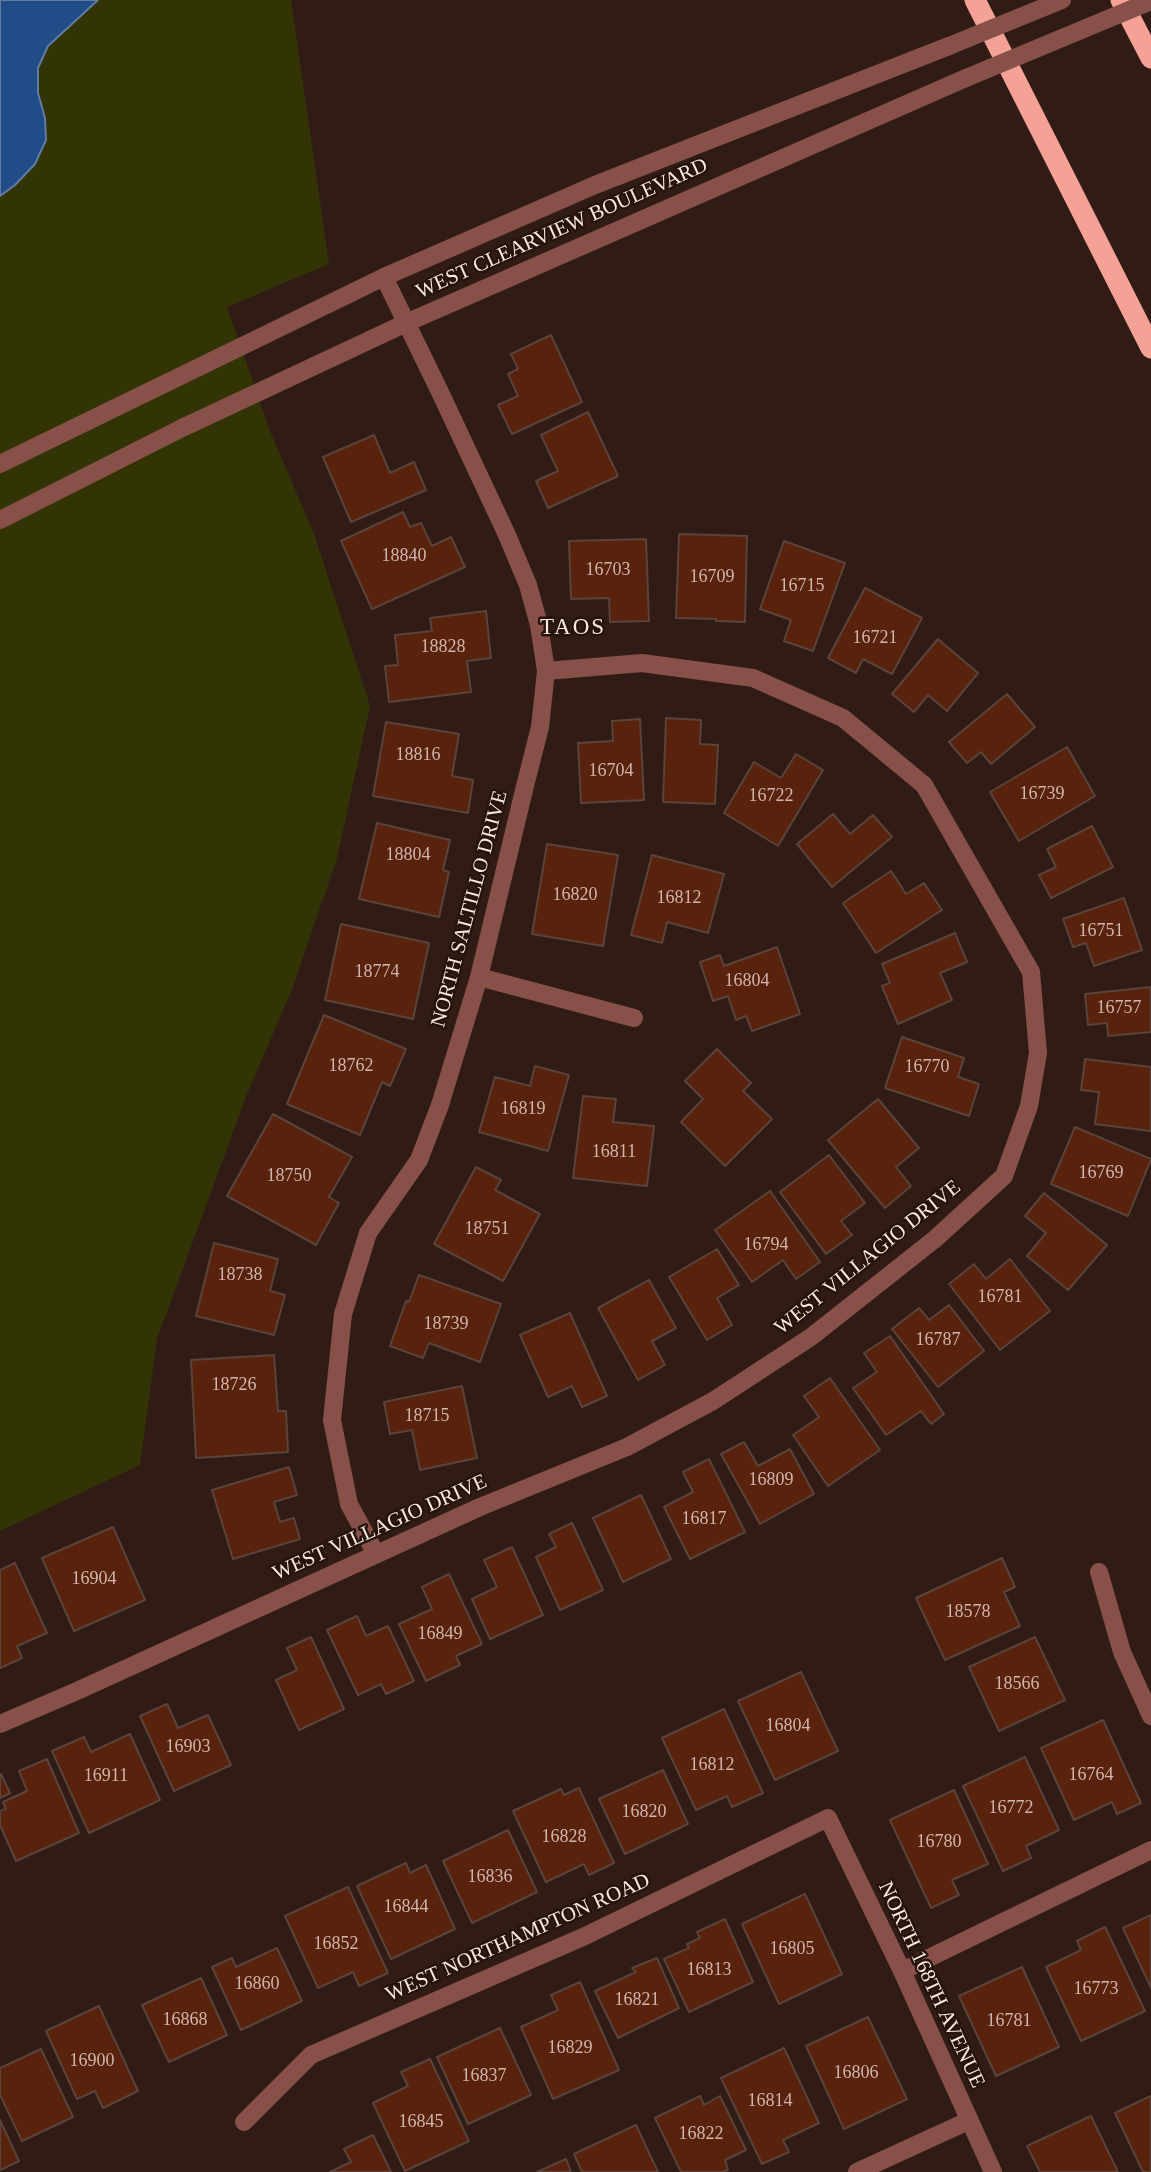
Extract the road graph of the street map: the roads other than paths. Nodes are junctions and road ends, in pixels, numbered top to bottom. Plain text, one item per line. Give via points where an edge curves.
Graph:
1 (975, 0) edge
2 (1062, 0) edge
3 (1121, 0) edge
4 (1151, 1) edge
5 (1151, 58) edge
6 (384, 277) junction
7 (406, 323) junction
8 (1151, 348) edge
9 (0, 464) edge
10 (0, 520) edge
11 (546, 671) junction
12 (478, 977) junction
13 (634, 1018) dead end
14 (376, 1554) junction
15 (1100, 1572) dead end
16 (1151, 1716) edge
17 (0, 1724) edge
18 (828, 1818) joint
19 (1151, 1850) edge
20 (902, 1971) junction
21 (968, 2121) junction
22 (244, 2122) dead end
23 (857, 2172) edge
24 (993, 2172) edge

1 - 8 highway
2 - 6 street, WEST CLEARVIEW BOULEVARD, bridge via 596,186
3 - 5 highway
4 - 7 street, WEST CLEARVIEW BOULEVARD, bridge
6 - 7 street, NORTH SALTILLO DRIVE
6 - 9 street, WEST CLEARVIEW BOULEVARD
7 - 10 street, WEST CLEARVIEW BOULEVARD
7 - 11 street, NORTH SALTILLO DRIVE via 528,585
11 - 12 street, NORTH SALTILLO DRIVE via 540,727
11 - 14 street, WEST VILLAGIO DRIVE via 642,663 753,677 843,719 924,785 1031,972 1038,1053 1028,1107 1004,1175 934,1240 811,1337 713,1401 627,1447
12 - 13 street
12 - 14 street, NORTH SALTILLO DRIVE via 419,1160 368,1233 343,1314 332,1420 349,1504
14 - 17 street, WEST VILLAGIO DRIVE
15 - 16 street via 1122,1652
18 - 20 street, NORTH 168TH AVENUE
18 - 22 street, WEST NORTHAMPTON ROAD via 583,1937 311,2054
19 - 20 street
20 - 21 street, NORTH 168TH AVENUE
21 - 23 street
21 - 24 street, NORTH 168TH AVENUE

